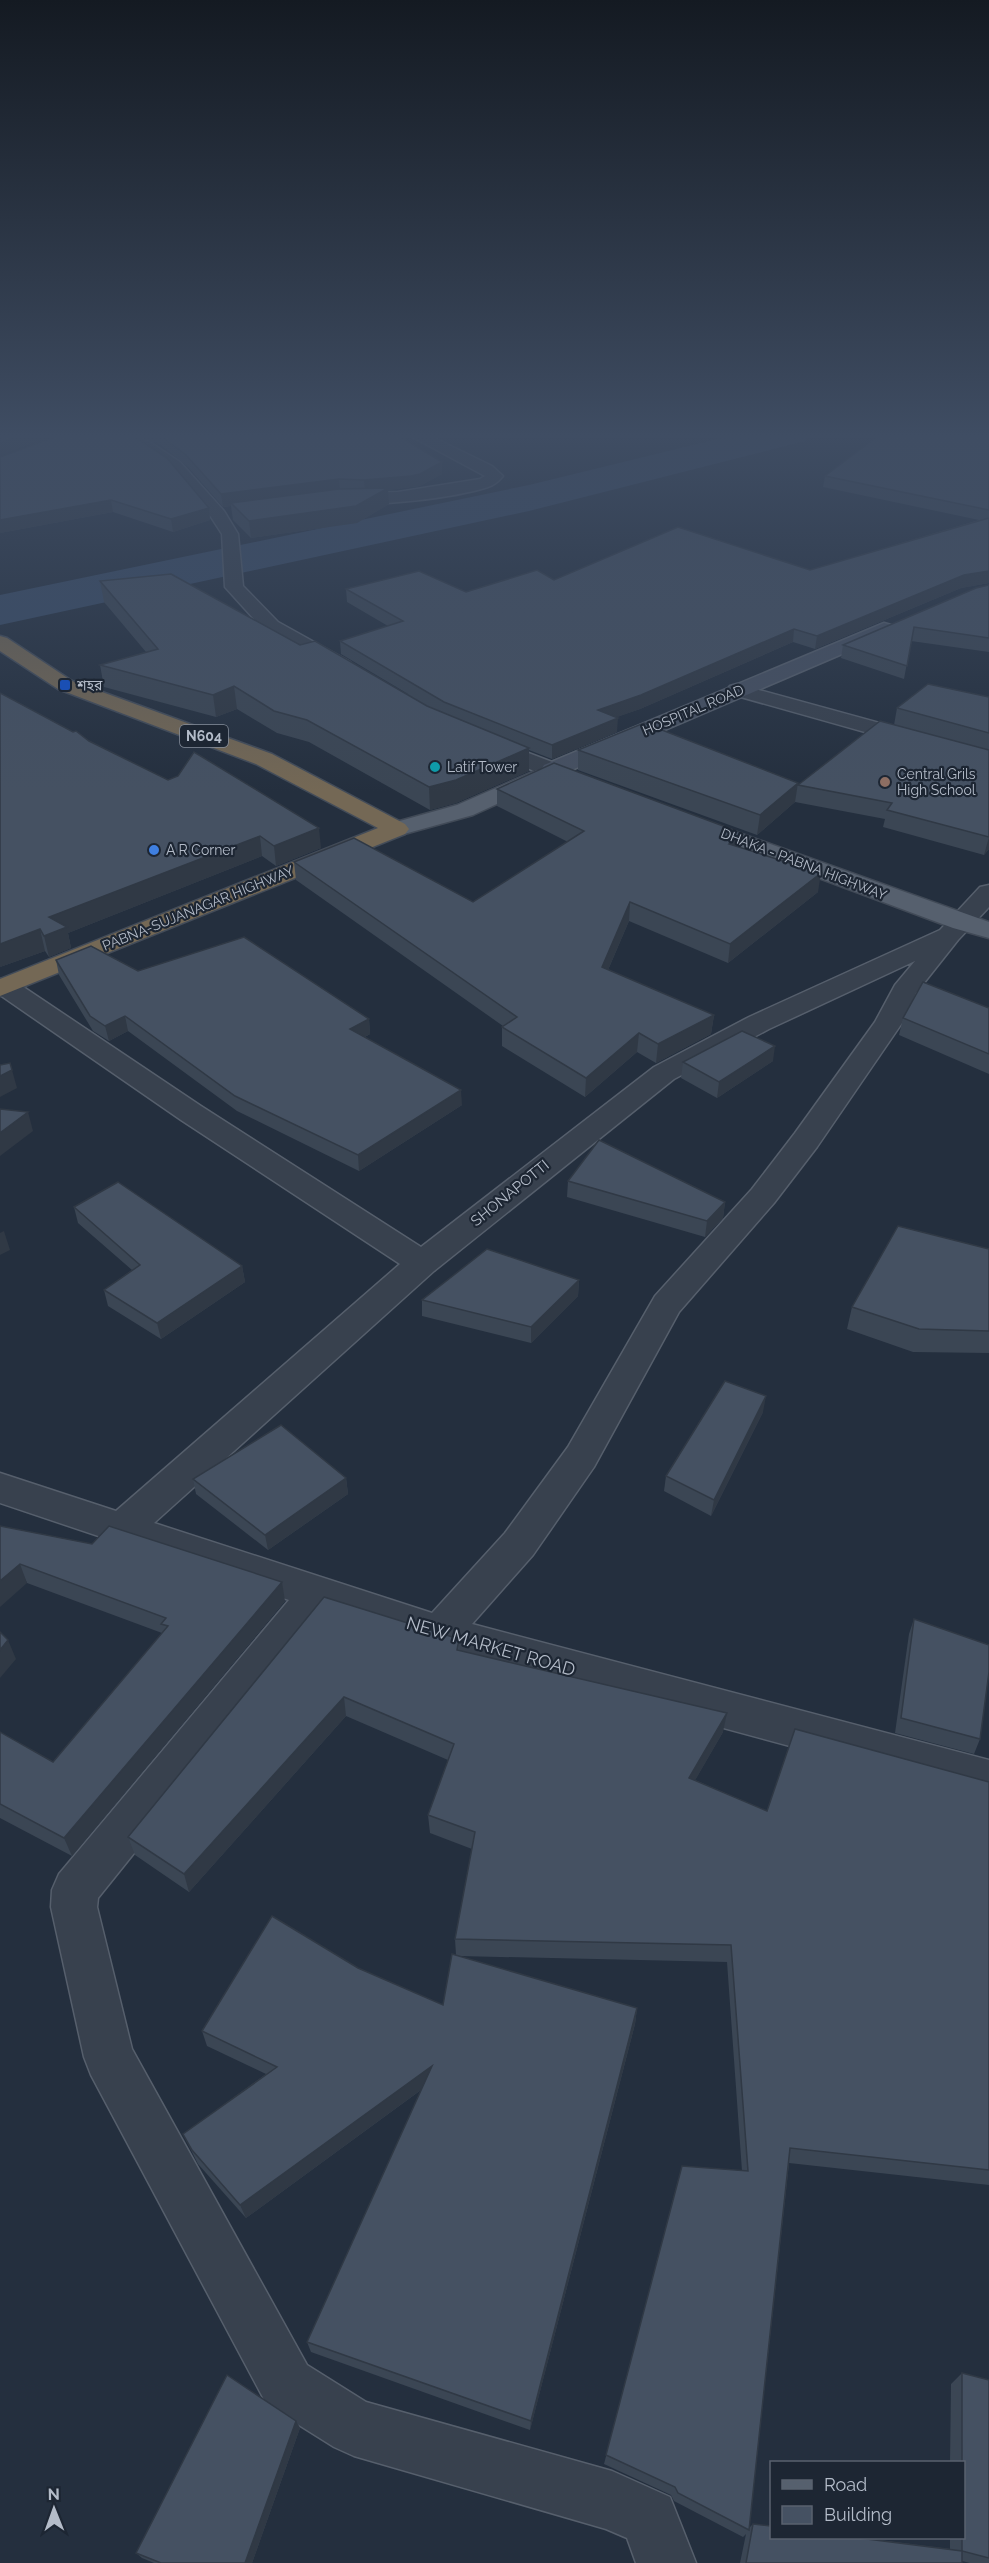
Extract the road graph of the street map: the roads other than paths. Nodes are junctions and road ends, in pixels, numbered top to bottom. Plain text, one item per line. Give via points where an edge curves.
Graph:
1 (231, 553) edge
2 (902, 621) edge
3 (5, 645) edge
4 (363, 677) edge
5 (737, 690) junction
6 (468, 735) edge
7 (989, 760) edge
8 (552, 770) junction
9 (585, 783) edge
10 (674, 816) edge
11 (397, 829) junction
12 (989, 892) edge
13 (966, 929) edge
14 (2, 987) edge
15 (422, 1263) junction
16 (0, 1488) edge
17 (122, 1528) junction
18 (319, 1593) junction
19 (439, 1633) junction
20 (989, 1780) edge
21 (666, 2563) edge

1 - 4 street via 234,587 271,626
2 - 5 main road, HOSPITAL ROAD
3 - 11 highway, N604 via 65,685 264,759
5 - 7 street
5 - 8 main road, HOSPITAL ROAD
6 - 8 street
8 - 9 main road
8 - 11 main road, HOSPITAL ROAD via 465,810
10 - 13 main road, DHAKA - PABNA HIGHWAY
11 - 14 highway, PABNA-SUJANAGAR HIGHWAY
12 - 13 street
13 - 15 street, SHONAPOTTI via 759,1023 664,1073
13 - 19 street via 904,991 888,1023 807,1140 667,1304 581,1457 519,1544
14 - 15 street
15 - 17 street, SHONAPOTTI
16 - 17 street, NEW MARKET ROAD
17 - 18 street, NEW MARKET ROAD
18 - 19 street, NEW MARKET ROAD
18 - 21 street via 75,1890 74,1907 109,2057 287,2385 354,2427 612,2500 649,2518
19 - 20 street, NEW MARKET ROAD

